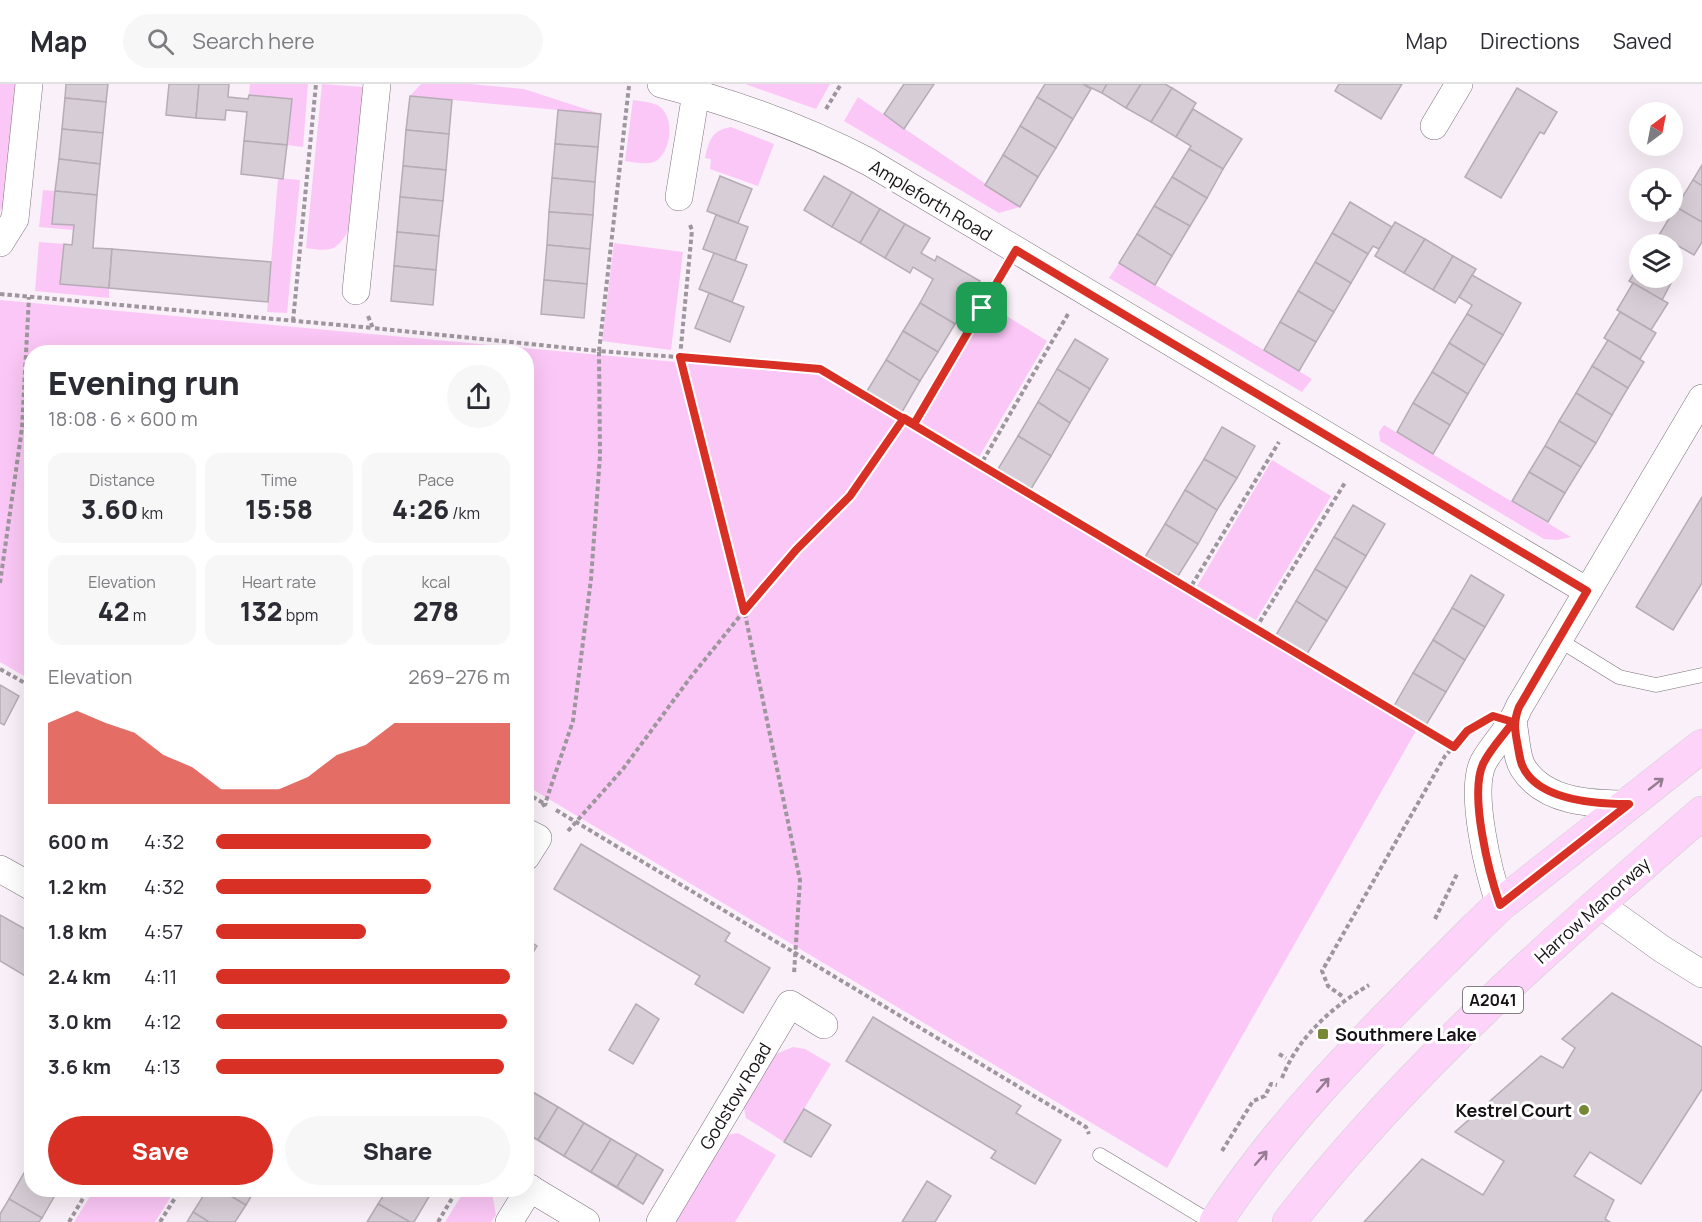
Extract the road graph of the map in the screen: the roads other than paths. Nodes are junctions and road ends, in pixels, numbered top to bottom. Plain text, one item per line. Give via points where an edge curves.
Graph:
1 (29, 84) edge
2 (376, 84) edge
3 (661, 84) edge
4 (1459, 84) edge
5 (696, 93) junction
6 (1434, 126) dead end
7 (679, 197) road end
8 (0, 243) edge
9 (356, 291) road end
10 (1702, 398) edge
11 (1587, 591) junction
12 (1559, 640) junction
13 (1702, 675) edge
14 (1513, 722) junction
15 (1692, 755) edge
16 (1629, 804) junction
17 (1702, 813) edge
18 (0, 869) edge
19 (24, 883) edge
20 (1598, 903) junction
21 (1500, 905) junction
22 (1702, 974) edge
23 (824, 1025) dead end
24 (1100, 1155) road end
25 (534, 1191) edge
26 (523, 1197) edge
27 (509, 1222) edge
28 (586, 1222) edge
29 (660, 1222) edge
30 (1211, 1222) edge
31 (1216, 1222) edge
32 (1289, 1222) edge

1 - 8 street via 15,219
2 - 9 street
3 - 5 street, Ampleforth Road
4 - 6 street
5 - 7 street
5 - 11 street, Ampleforth Road via 747,107 841,147
10 - 11 street
11 - 12 street
12 - 13 lane via 1619,677 1656,686
12 - 14 street
14 - 16 street via 1522,766 1537,784 1573,801
14 - 21 street via 1480,772 1479,821
16 -> 15 main road
16 - 21 main road
17 - 20 main road, Harrow Manorway / A2041
18 - 19 street
20 - 22 street
20 - 32 main road, Harrow Manorway / A2041 via 1429,1061 1368,1126
31 -> 21 main road via 1253,1167 1342,1063
23 - 29 street, Godstow Road via 790,1004
24 - 30 lane
25 - 28 street
26 - 27 street

